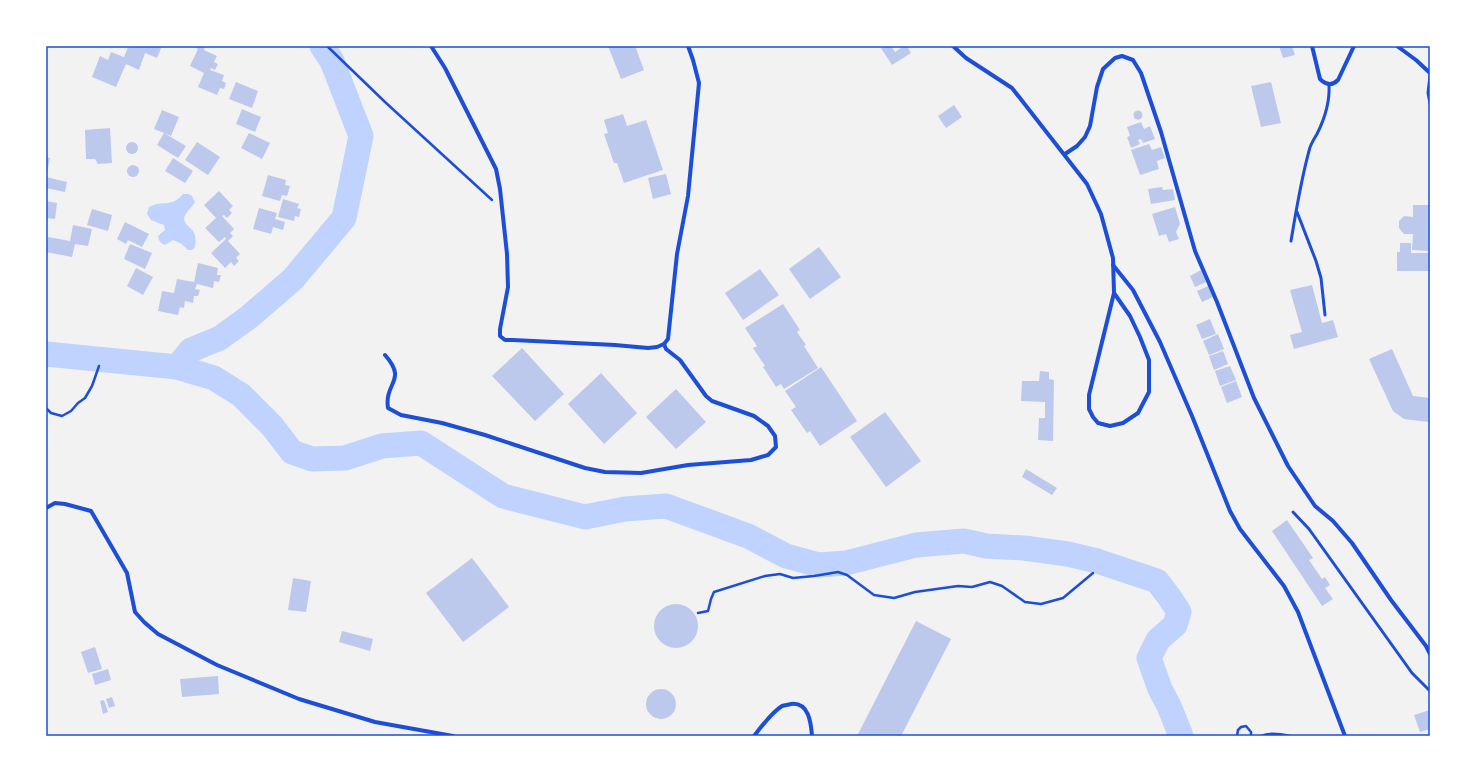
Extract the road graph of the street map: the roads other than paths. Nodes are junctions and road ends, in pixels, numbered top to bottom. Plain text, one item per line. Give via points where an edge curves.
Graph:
1 (431, 46) edge
2 (688, 46) edge
3 (953, 46) edge
4 (1312, 46) edge
5 (1354, 46) edge
6 (1396, 46) edge
7 (1430, 73) edge
8 (1430, 76) edge
9 (1329, 84) junction
10 (1430, 103) edge
11 (1065, 154) junction
12 (1296, 210) junction
13 (1290, 241) dead end
14 (1113, 265) junction
15 (1114, 293) junction
16 (1325, 315) dead end
17 (664, 344) junction
18 (385, 355) dead end
19 (46, 508) edge
20 (1293, 512) dead end
21 (1430, 654) edge
22 (1430, 691) edge
23 (453, 736) edge
24 (754, 736) edge
25 (812, 736) edge
26 (1346, 736) edge

1 - 17 street via 496,170 507,254 508,287 500,336 505,340 648,348
2 - 17 street via 699,83 697,111 668,339
3 - 11 street via 966,58 1012,88
4 - 9 street via 1320,78
5 - 9 street via 1338,80 1334,84
6 - 7 street
8 - 10 lane
9 - 12 lane via 1330,97 1325,117 1309,149
11 - 14 street via 1087,184 1101,214
11 - 21 street via 1077,146 1090,126 1103,69 1122,56 1133,60 1141,73 1161,132 1195,251 1254,398 1288,466 1315,506 1333,521 1352,543
12 - 13 lane
12 - 16 lane via 1321,278
14 - 15 street
14 - 26 street via 1133,290 1160,342 1230,511 1240,529 1284,586 1298,612
15 - 15 street via 1089,395 1089,408 1093,417 1098,423 1110,426 1123,423 1138,413 1149,392 1149,360 1130,316
17 - 18 street via 712,401 754,416 768,426 775,436 776,447 768,454 751,460 688,465 641,473 605,472 585,468 485,435 394,412 388,408 387,401 396,377 395,368
19 - 23 street via 55,503 91,511 127,573 135,612 158,634 217,665 299,699 375,722
20 - 22 lane via 1309,529 1412,672
24 - 25 street via 783,705 795,704 802,706 806,711

